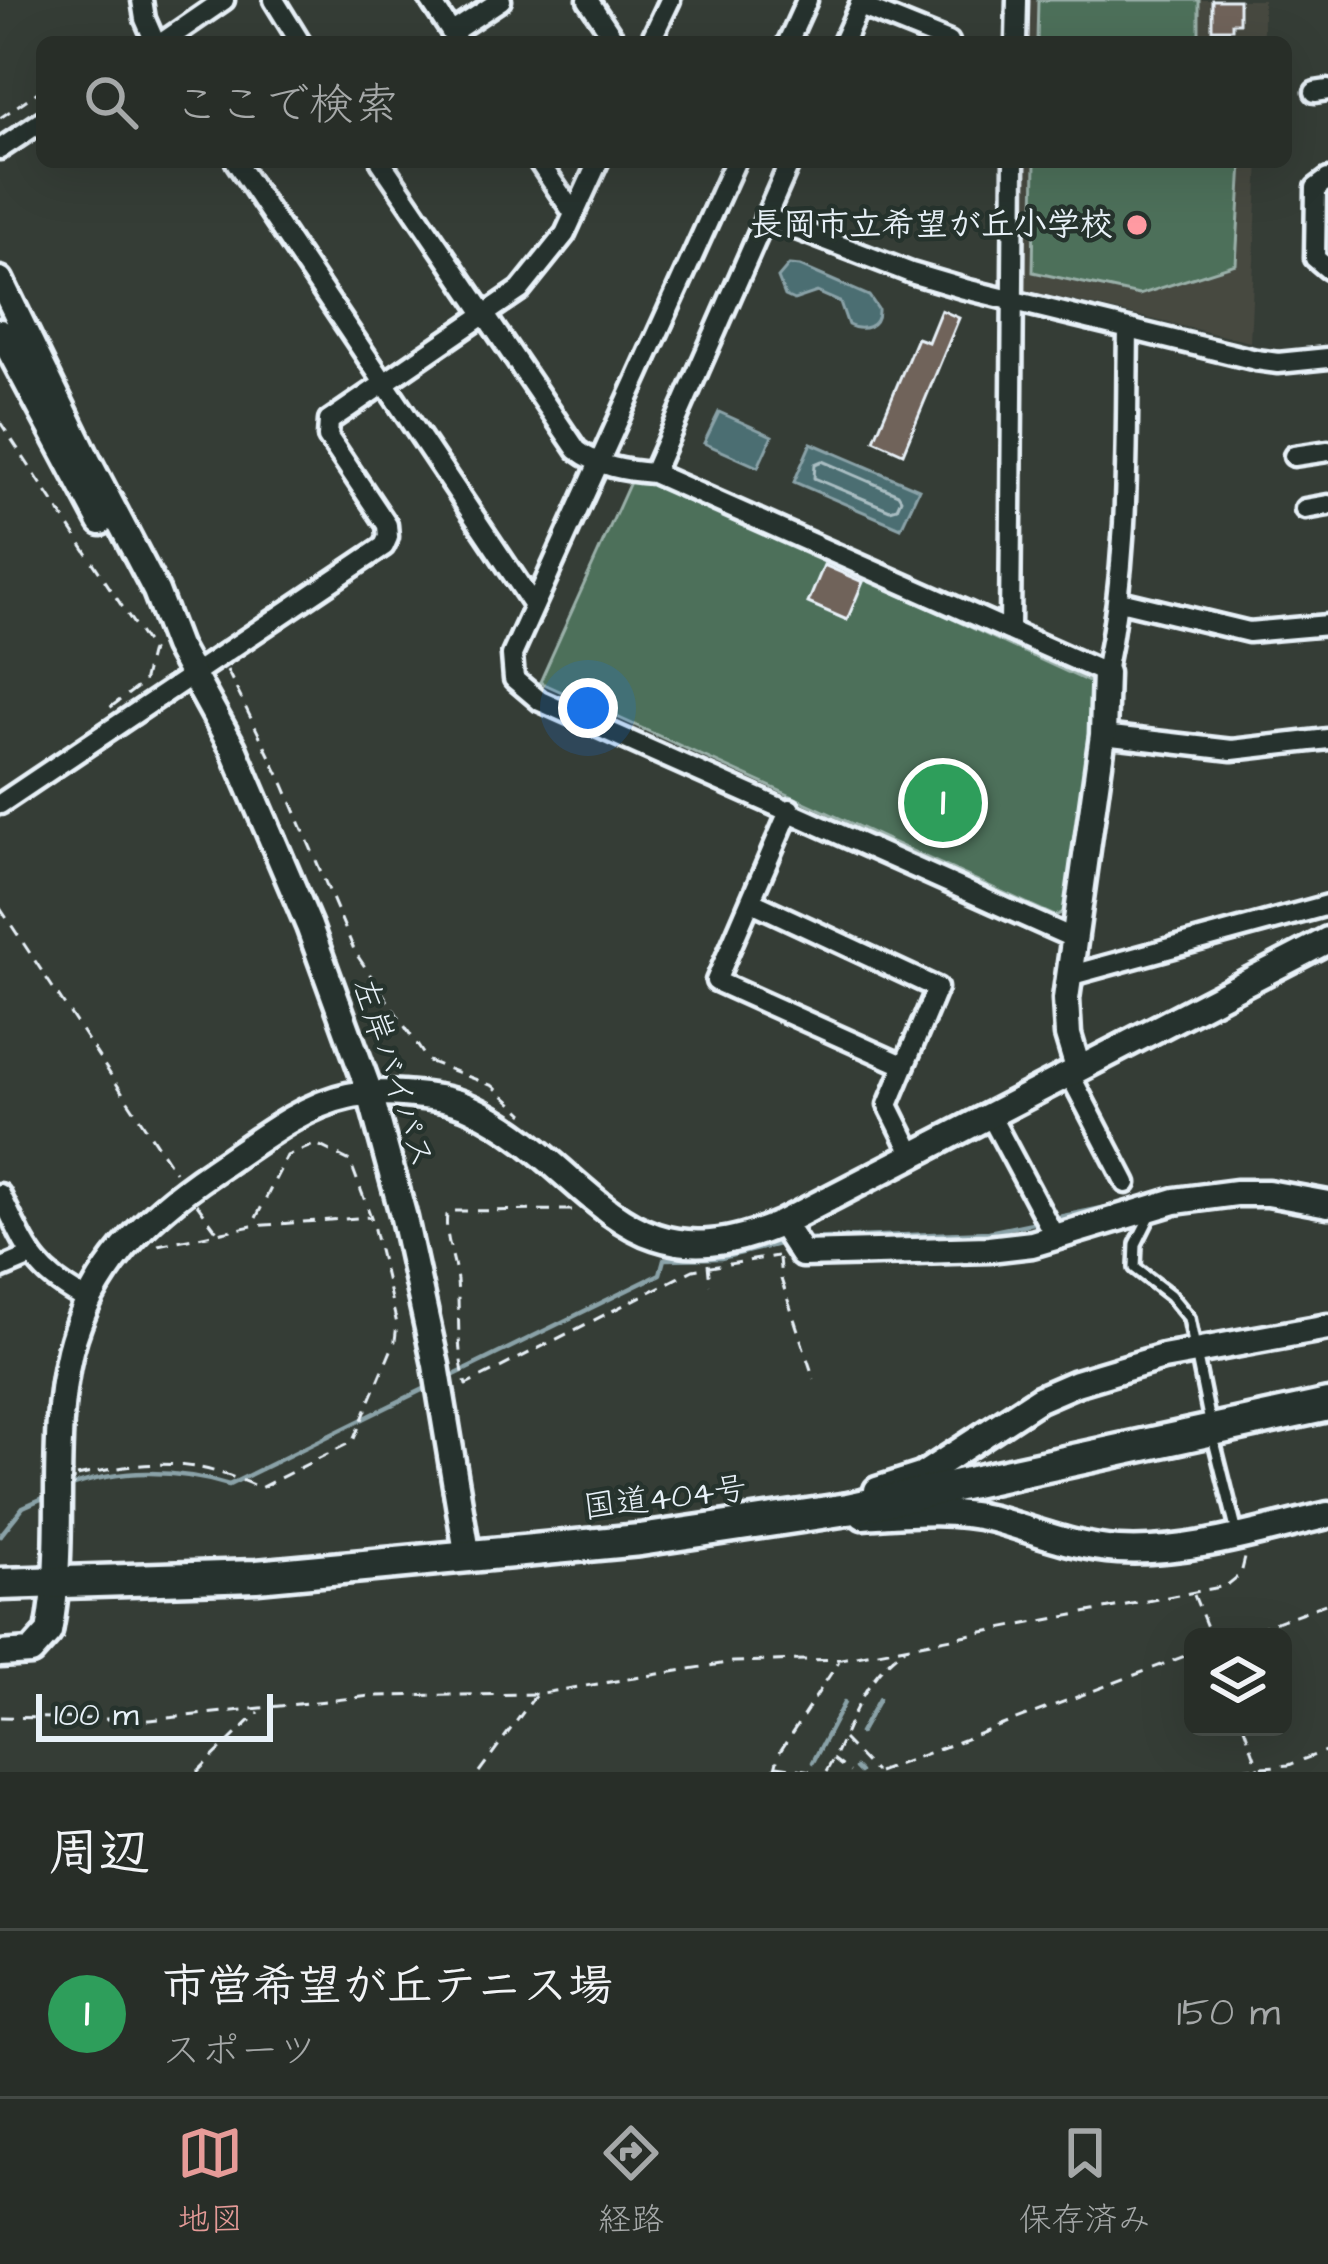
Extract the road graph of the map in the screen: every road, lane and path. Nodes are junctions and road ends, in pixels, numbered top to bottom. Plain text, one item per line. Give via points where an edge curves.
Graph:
1 (142, 0) edge
2 (224, 0) edge
3 (274, 0) edge
4 (430, 0) edge
5 (501, 0) edge
6 (588, 0) edge
7 (670, 0) edge
8 (807, 0) edge
9 (1017, 0) edge
10 (861, 3) edge
11 (155, 36) edge
12 (168, 36) edge
13 (296, 36) edge
14 (453, 36) edge
15 (456, 36) edge
16 (612, 36) edge
17 (653, 36) edge
18 (791, 36) edge
19 (847, 36) edge
20 (935, 36) edge
21 (1016, 36) edge
22 (36, 93) edge
23 (0, 118) edge
24 (36, 126) edge
25 (0, 149) edge
26 (240, 168) edge
27 (385, 168) edge
28 (542, 168) edge
29 (595, 168) edge
30 (732, 168) edge
31 (787, 168) edge
32 (1015, 168) edge
33 (1328, 179) edge
34 (574, 214) junction
35 (765, 217) junction
36 (1328, 268) edge
37 (0, 280) edge
38 (1013, 300) junction
39 (486, 316) junction
40 (1128, 329) junction
41 (0, 332) edge
42 (1328, 358) edge
43 (386, 384) junction
44 (0, 422) edge
45 (1328, 451) edge
46 (1294, 456) dead end
47 (599, 463) junction
48 (653, 473) junction
49 (1328, 505) edge
50 (1304, 509) dead end
51 (1120, 602) junction
52 (534, 605) junction
53 (1328, 625) edge
54 (1010, 631) junction
55 (172, 635) junction
56 (224, 664) dead end
57 (1105, 673) junction
58 (195, 676) junction
59 (1103, 735) junction
60 (100, 736) junction
61 (1328, 739) edge
62 (0, 804) edge
63 (790, 809) junction
64 (752, 902) junction
65 (1328, 905) edge
66 (0, 908) edge
67 (1075, 939) junction
68 (1328, 940) edge
69 (1068, 976) junction
70 (903, 1065) junction
71 (1074, 1071) junction
72 (370, 1093) junction
73 (990, 1114) junction
74 (521, 1140) junction
75 (912, 1154) junction
76 (1126, 1183) dead end
77 (187, 1190) junction
78 (0, 1194) edge
79 (589, 1198) junction
80 (1328, 1204) edge
81 (1155, 1207) junction
82 (370, 1216) junction
83 (782, 1223) junction
84 (252, 1226) junction
85 (218, 1233) junction
86 (1055, 1237) junction
87 (158, 1244) dead end
88 (709, 1255) junction
89 (31, 1256) junction
90 (0, 1269) edge
91 (710, 1285) dead end
92 (89, 1301) junction
93 (1328, 1328) edge
94 (1196, 1352) junction
95 (814, 1379) dead end
96 (1328, 1405) edge
97 (1209, 1417) dead end
98 (1215, 1445) dead end
99 (58, 1480) junction
100 (1328, 1515) edge
101 (729, 1527) junction
102 (1238, 1537) junction
103 (467, 1558) junction
104 (0, 1584) edge
105 (55, 1586) junction
106 (1194, 1593) junction
107 (1328, 1603) edge
108 (1207, 1628) edge
109 (1260, 1628) edge
110 (906, 1647) junction
111 (0, 1654) edge
112 (1184, 1656) edge
113 (841, 1659) junction
114 (536, 1694) junction
115 (261, 1710) junction
116 (0, 1717) edge
117 (1247, 1736) edge
118 (842, 1738) junction
119 (1328, 1750) edge
120 (833, 1759) junction
121 (775, 1769) edge
122 (1259, 1771) edge
123 (197, 1772) edge
124 (479, 1772) edge
125 (818, 1772) edge
126 (826, 1772) edge
127 (850, 1772) edge
128 (877, 1772) edge
129 (1199, 1772) edge

1 - 11 street
2 - 12 street
3 - 13 street
4 - 14 street
5 - 15 street
6 - 16 street
7 - 17 street
8 - 18 street
9 - 21 street
10 - 19 street
10 - 20 street
22 - 23 path
24 - 25 street
26 - 43 street
27 - 39 street
28 - 34 street
29 - 34 street
30 - 47 street
31 - 35 street
32 - 38 street
33 - 36 street via 1316,188 1315,258
34 - 39 street via 540,269
35 - 38 street
35 - 48 street
37 - 55 street, 左岸バイパス
38 - 40 street
38 - 54 street
39 - 43 street
39 - 47 street via 577,450
40 - 42 street via 1256,360
40 - 51 street
41 - 55 street, 左岸バイパス via 102,524
43 - 52 street
43 - 58 street via 328,421 328,437 386,525 384,546
44 - 60 path via 152,650 148,675 108,706
45 - 46 street
47 - 48 street
47 - 52 street
48 - 54 street
49 - 50 street
51 - 53 street via 1249,632
51 - 57 street
52 - 63 street via 510,665 530,696
54 - 57 street
55 - 58 street, 左岸バイパス
56 - 74 path via 355,952 428,1061 493,1086 521,1108
57 - 59 street
58 - 60 street
58 - 72 street, 左岸バイパス via 277,844
59 - 61 street via 1232,750
59 - 67 street
60 - 62 street
63 - 64 street
63 - 67 street
64 - 70 street via 937,988
64 - 70 street via 716,981
65 - 69 street
66 - 77 path
67 - 69 street
68 - 71 street
69 - 71 street
70 - 75 street via 888,1105
71 - 73 street
71 - 76 street
72 - 74 street via 452,1101
72 - 77 street via 316,1108
72 - 103 street, 左岸バイパス via 436,1365
73 - 75 street
73 - 86 street
74 - 79 street
75 - 83 street
77 - 85 path
77 - 92 street via 134,1235
78 - 89 street
79 - 88 street via 656,1238
79 - 88 path via 572,1210 447,1215 466,1385
80 - 81 street via 1236,1193
81 - 86 street
81 - 94 lane via 1136,1244 1135,1268 1181,1305
82 - 84 path
82 - 84 path via 350,1161 316,1144 287,1156
82 - 99 path via 397,1324 353,1441 260,1488 225,1472 164,1462
83 - 86 street via 794,1248 812,1255 989,1249
83 - 88 street
84 - 85 path
85 - 87 path
88 - 91 path
88 - 95 path via 779,1256
89 - 90 street
89 - 92 street
92 - 99 street via 64,1385
93 - 94 street
94 - 97 lane
94 - 101 street via 1114,1370 1039,1399 920,1476
96 - 101 highway, 国道404号 via 848,1509
98 - 102 lane
99 - 105 street
100 - 102 street
101 - 102 street via 932,1512 1120,1550
101 - 103 highway, 国道404号
102 - 106 path via 1246,1550 1241,1574
103 - 105 highway, 国道404号
104 - 105 highway, 国道404号
105 - 111 street via 47,1638 31,1652
106 - 108 path
106 - 110 path
107 - 109 path
110 - 113 path
110 - 118 path via 873,1678
112 - 128 path
113 - 114 path via 733,1662
113 - 121 path
114 - 115 path via 371,1696
114 - 124 path
115 - 116 path via 150,1720
115 - 123 path
117 - 122 path
118 - 120 path
118 - 128 path
119 - 122 path
120 - 126 path
120 - 127 path
121 - 125 path
122 - 129 path

